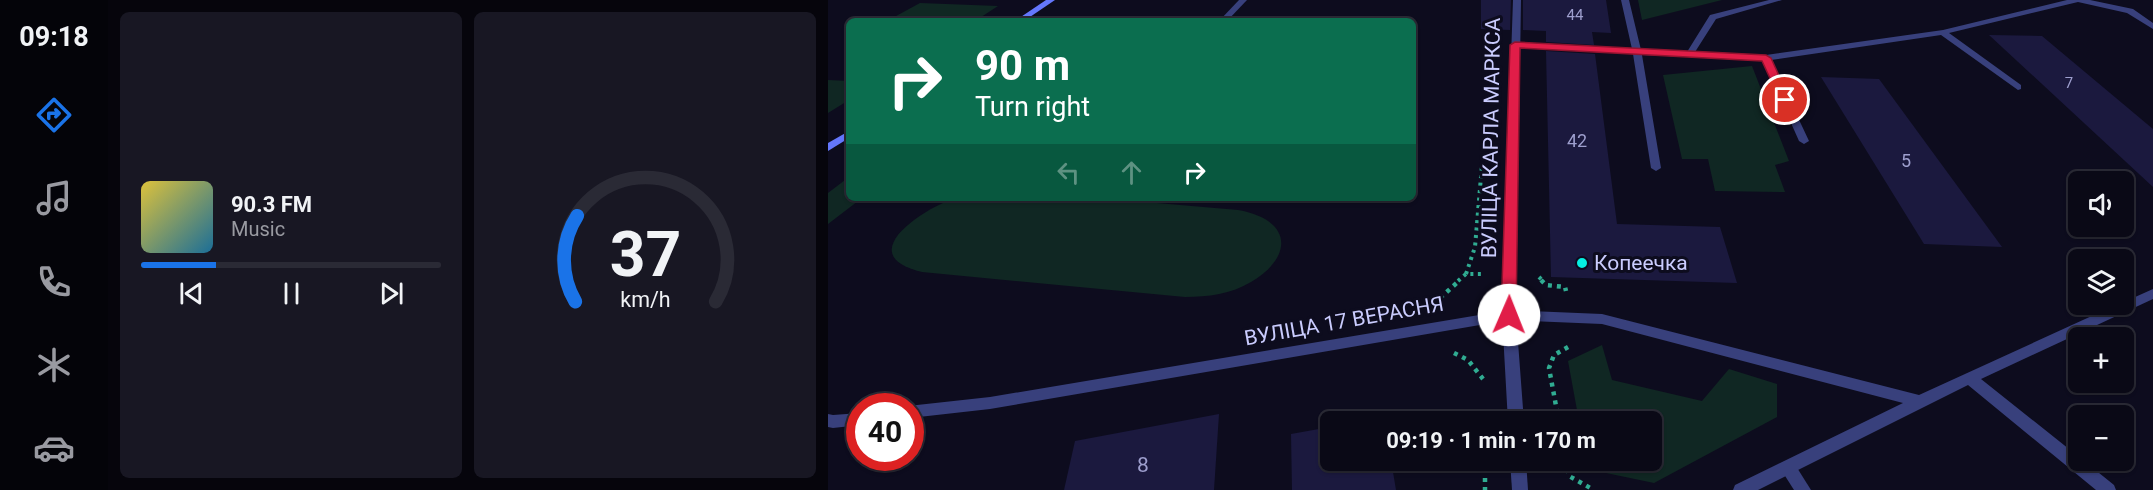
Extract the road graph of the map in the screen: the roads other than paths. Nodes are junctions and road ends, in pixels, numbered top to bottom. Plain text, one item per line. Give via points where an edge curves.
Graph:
1 (1051, 0) edge
2 (1243, 0) edge
3 (1517, 0) edge
4 (1625, 0) edge
5 (1778, 0) edge
6 (2078, 0) edge
7 (1024, 18) edge
8 (1226, 18) edge
9 (2153, 27) edge
10 (1943, 32) junction
11 (1515, 45) junction
12 (1637, 52) junction
13 (1690, 53) junction
14 (1766, 58) junction
15 (2018, 87) dead end
16 (846, 136) edge
17 (1804, 141) dead end
18 (828, 148) edge
19 (1656, 168) dead end
20 (2153, 294) edge
21 (1509, 315) junction
22 (1969, 378) junction
23 (1921, 402) junction
24 (924, 410) edge
25 (1515, 411) edge
26 (828, 420) edge
27 (846, 420) edge
28 (1788, 468) junction
29 (1519, 471) edge
30 (1520, 490) edge
31 (1741, 490) edge
32 (1803, 490) edge
33 (2108, 490) edge

1 - 7 main road
2 - 8 street
3 - 11 street, ВУЛІЦА КАРЛА МАРКСА
4 - 12 street
5 - 13 street via 1713,17
6 - 9 street via 2130,11
6 - 10 street
10 - 14 street
10 - 15 street
11 - 12 street
11 - 21 street, ВУЛІЦА КАРЛА МАРКСА
12 - 13 street
12 - 19 street
13 - 14 street
14 - 17 street
16 - 18 main road
20 - 22 street
21 - 23 street, ВУЛІЦА 17 ВЕРАСНЯ via 1602,320
21 - 24 street, ВУЛІЦА 17 ВЕРАСНЯ via 990,403
21 - 25 street, ВУЛІЦА КАРЛА МАРКСА
22 - 23 street
22 - 33 street
23 - 28 street
26 - 27 street
28 - 31 street
28 - 32 street
29 - 30 street

